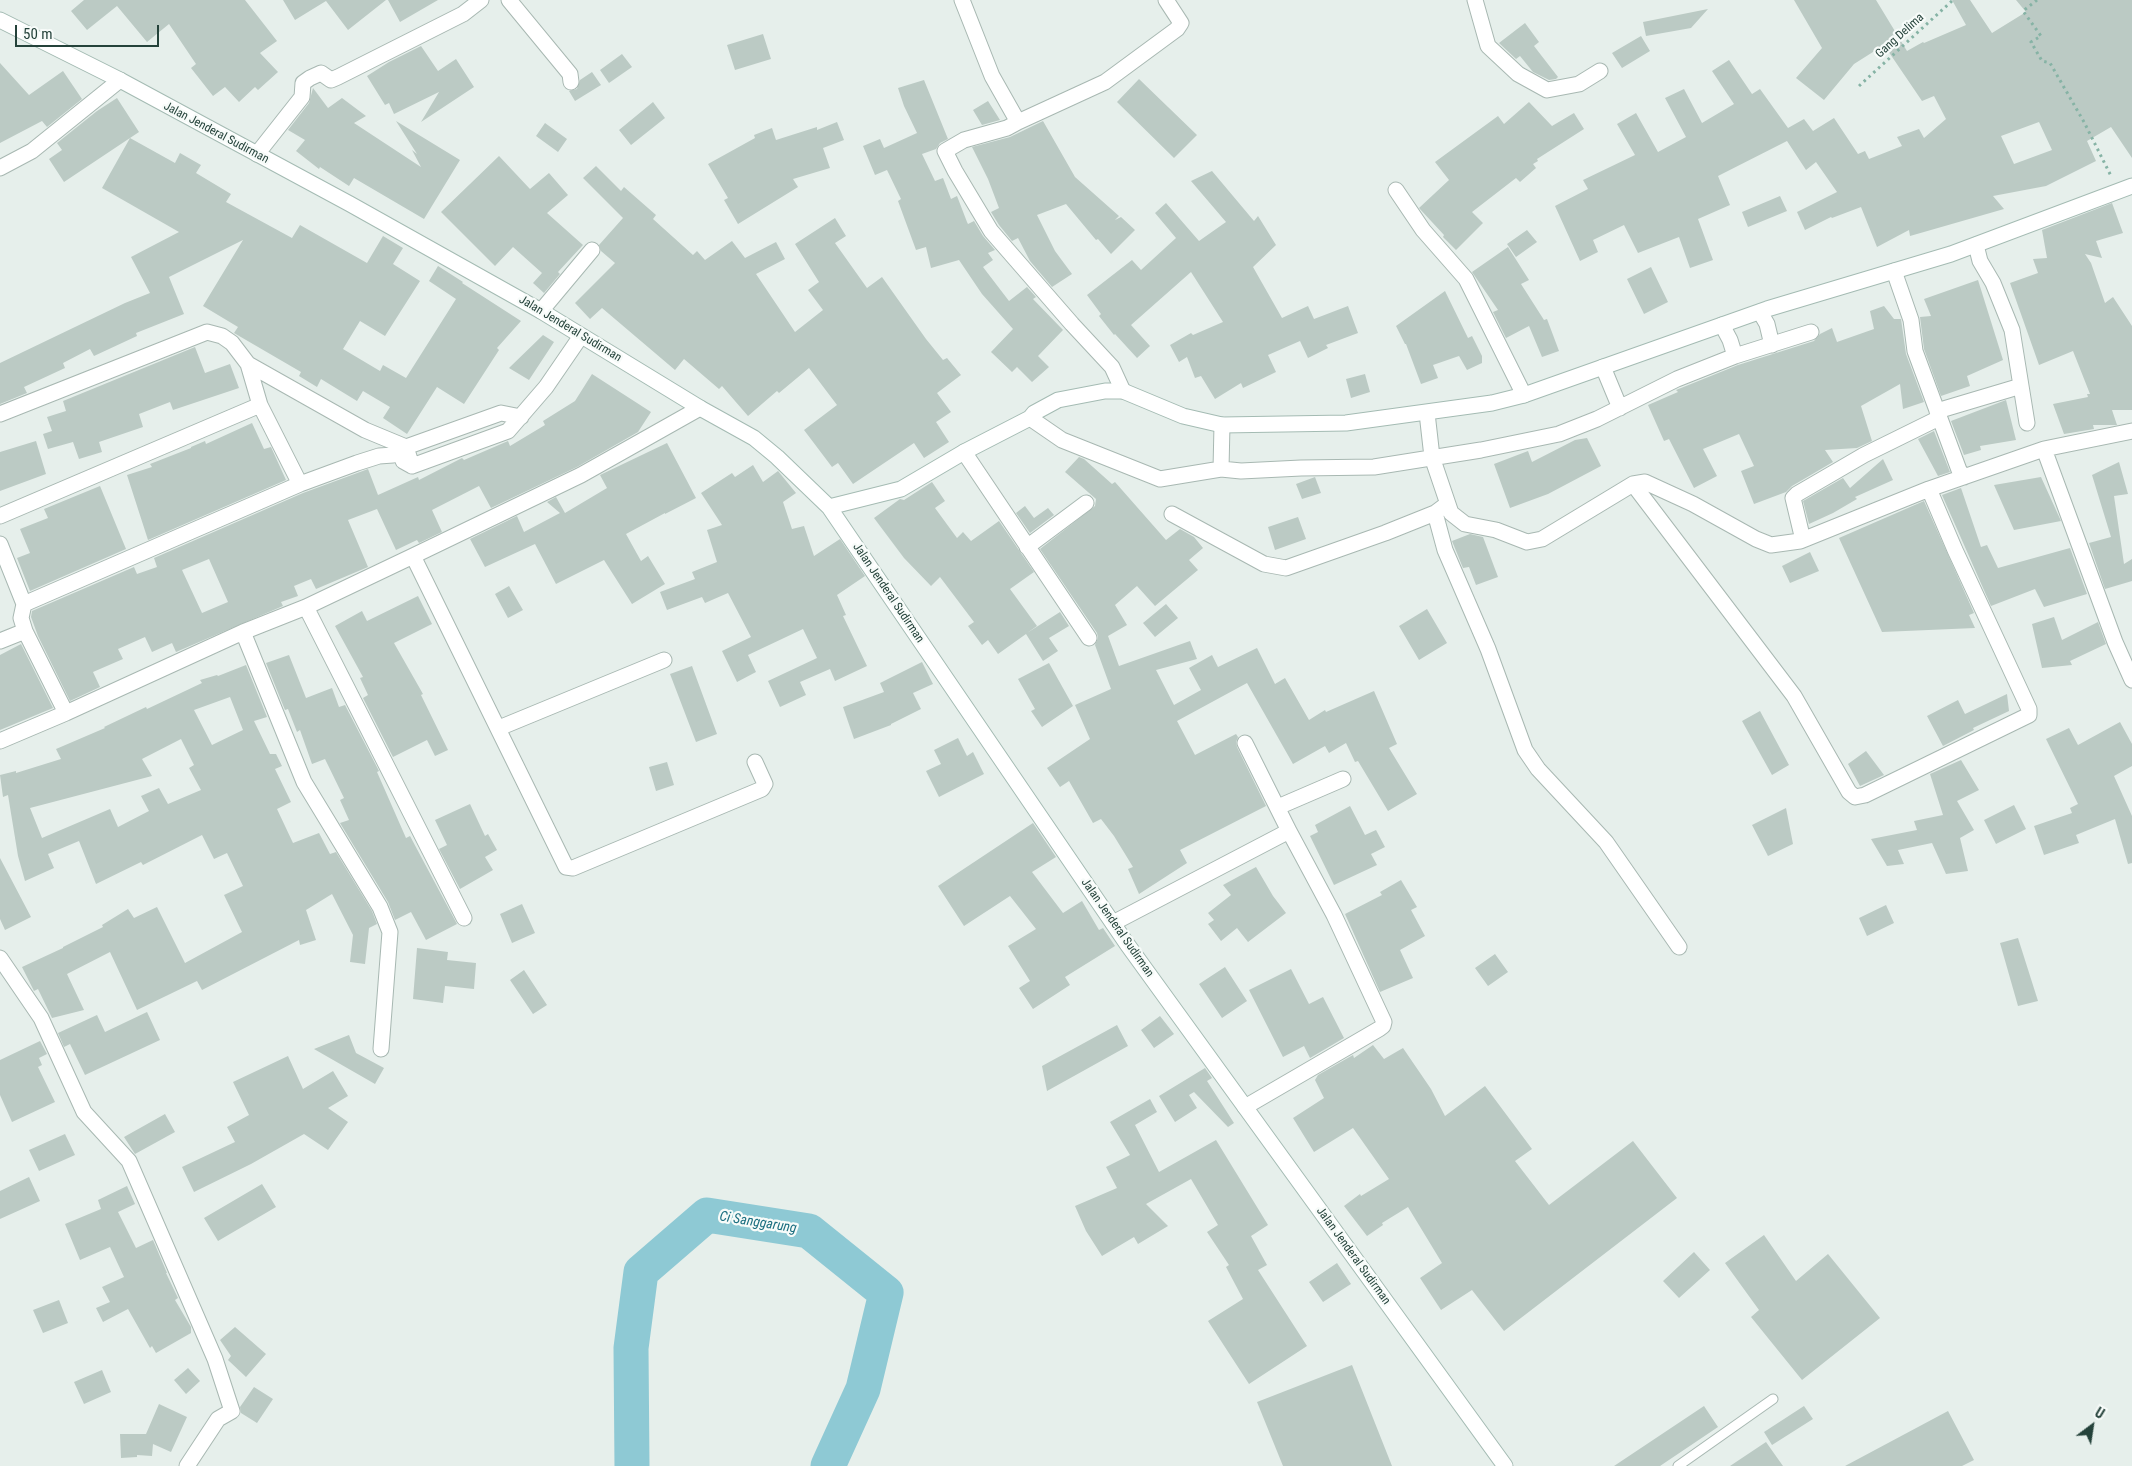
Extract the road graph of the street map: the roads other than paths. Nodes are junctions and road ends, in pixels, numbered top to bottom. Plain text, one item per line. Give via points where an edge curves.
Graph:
1 (481, 0) edge
2 (509, 0) edge
3 (962, 0) edge
4 (1166, 0) edge
5 (1475, 0) edge
6 (0, 20) edge
7 (1600, 71) dead end
8 (120, 80) junction
9 (571, 82) dead end
10 (1018, 122) junction
11 (257, 154) junction
12 (0, 168) edge
13 (2125, 188) edge
14 (1396, 190) dead end
15 (1976, 245) junction
16 (592, 250) dead end
17 (1895, 273) junction
18 (541, 311) junction
19 (1722, 325) junction
20 (1767, 328) junction
21 (1811, 332) dead end
22 (581, 336) junction
23 (1733, 349) junction
24 (248, 364) junction
25 (1604, 372) junction
26 (2021, 386) junction
27 (1123, 391) junction
28 (1524, 395) junction
29 (1617, 402) junction
30 (260, 405) junction
31 (700, 408) junction
32 (0, 414) edge
33 (1938, 414) junction
34 (1032, 416) junction
35 (1427, 416) junction
36 (521, 417) junction
37 (2027, 423) dead end
38 (2132, 431) edge
39 (1222, 432) junction
40 (406, 448) junction
41 (2044, 449) junction
42 (964, 452) junction
43 (1431, 452) junction
44 (393, 455) junction
45 (1221, 464) junction
46 (412, 466) junction
47 (1964, 477) junction
48 (300, 484) junction
49 (1633, 484) junction
50 (1929, 488) junction
51 (1086, 503) dead end
52 (1448, 504) junction
53 (830, 507) junction
54 (1435, 512) junction
55 (1172, 514) dead end
56 (0, 516) edge
57 (1802, 540) junction
58 (0, 544) edge
59 (1028, 547) junction
60 (413, 556) junction
61 (24, 604) junction
62 (306, 607) junction
63 (26, 631) junction
64 (244, 632) junction
65 (1088, 638) dead end
66 (0, 641) edge
67 (664, 660) dead end
68 (2132, 680) edge
69 (66, 713) junction
70 (498, 728) junction
71 (0, 741) edge
72 (1244, 743) dead end
73 (755, 762) dead end
74 (1343, 779) dead end
75 (1278, 807) junction
76 (1288, 831) junction
77 (464, 918) dead end
78 (1113, 923) junction
79 (1680, 947) dead end
80 (0, 958) edge
81 (381, 1049) dead end
82 (1244, 1108) junction
83 (1773, 1399) dead end
84 (186, 1466) edge
85 (1505, 1466) edge
86 (1678, 1466) edge

1 - 11 street via 463,14 334,79 321,73 303,84 302,97
2 - 9 street via 570,74
3 - 10 street via 992,76
4 - 10 street via 1181,23 1177,29 1105,82
5 - 7 street via 1488,46 1518,74 1547,90 1579,84
6 - 8 street, Jalan Jenderal Sudirman
8 - 11 street, Jalan Jenderal Sudirman
8 - 12 street via 32,151
10 - 27 street via 964,140 946,151 991,231 1112,366
11 - 18 street, Jalan Jenderal Sudirman
13 - 15 street
14 - 28 street via 1423,230 1466,280
15 - 17 street
15 - 26 street via 1980,261 1993,283 2012,330
16 - 18 street
17 - 20 street
17 - 33 street via 1911,320 1915,351
18 - 22 street, Jalan Jenderal Sudirman
19 - 20 street
19 - 23 street
19 - 25 street
20 - 21 street
20 - 23 street
22 - 31 street, Jalan Jenderal Sudirman
22 - 36 street
23 - 29 street via 1677,379
24 - 30 street
24 - 32 street via 232,343 222,336 206,332
24 - 40 street via 365,430
25 - 28 street
25 - 29 street
26 - 33 street
26 - 37 street
27 - 34 street via 1058,400
27 - 39 street
28 - 35 street
29 - 43 street via 1559,434 1481,450
30 - 48 street
30 - 56 street
31 - 53 street, Jalan Jenderal Sudirman via 754,438
31 - 60 street via 581,475
33 - 47 street
33 - 57 street via 1797,494 1793,498
34 - 42 street
34 - 45 street via 1062,440 1160,479
35 - 39 street
35 - 43 street
36 - 40 street via 501,413
36 - 46 street via 508,431
38 - 41 street
39 - 45 street
40 - 44 street
40 - 46 street
41 - 47 street
41 - 68 street
42 - 53 street via 901,488
42 - 59 street
43 - 45 street via 1374,467 1241,471
43 - 52 street
44 - 46 street
44 - 48 street via 379,456
47 - 50 street
48 - 61 street
49 - 50 street via 1794,696 1848,792 1855,797 2029,715
49 - 52 street via 1559,531 1527,542 1496,530 1465,524 1451,513
49 - 57 street via 1645,482 1771,545
50 - 57 street
51 - 59 street
52 - 54 street
53 - 78 street, Jalan Jenderal Sudirman
54 - 55 street via 1286,568 1264,564
54 - 79 street via 1445,550 1488,649 1524,750 1606,842
58 - 61 street
59 - 65 street
60 - 62 street
60 - 70 street
61 - 63 street via 21,618
62 - 64 street
62 - 77 street
63 - 66 street
63 - 69 street
64 - 69 street
64 - 81 street via 304,782 380,906 390,932
67 - 70 street
69 - 71 street
70 - 73 street via 566,867 573,868 762,789 764,784
72 - 75 street
74 - 75 street
75 - 76 street
76 - 78 street
76 - 82 street via 1334,915 1384,1022 1379,1029
78 - 82 street, Jalan Jenderal Sudirman
80 - 84 street via 41,1018 84,1112 129,1161 215,1358 232,1411 218,1419
82 - 85 street, Jalan Jenderal Sudirman
83 - 86 lane

